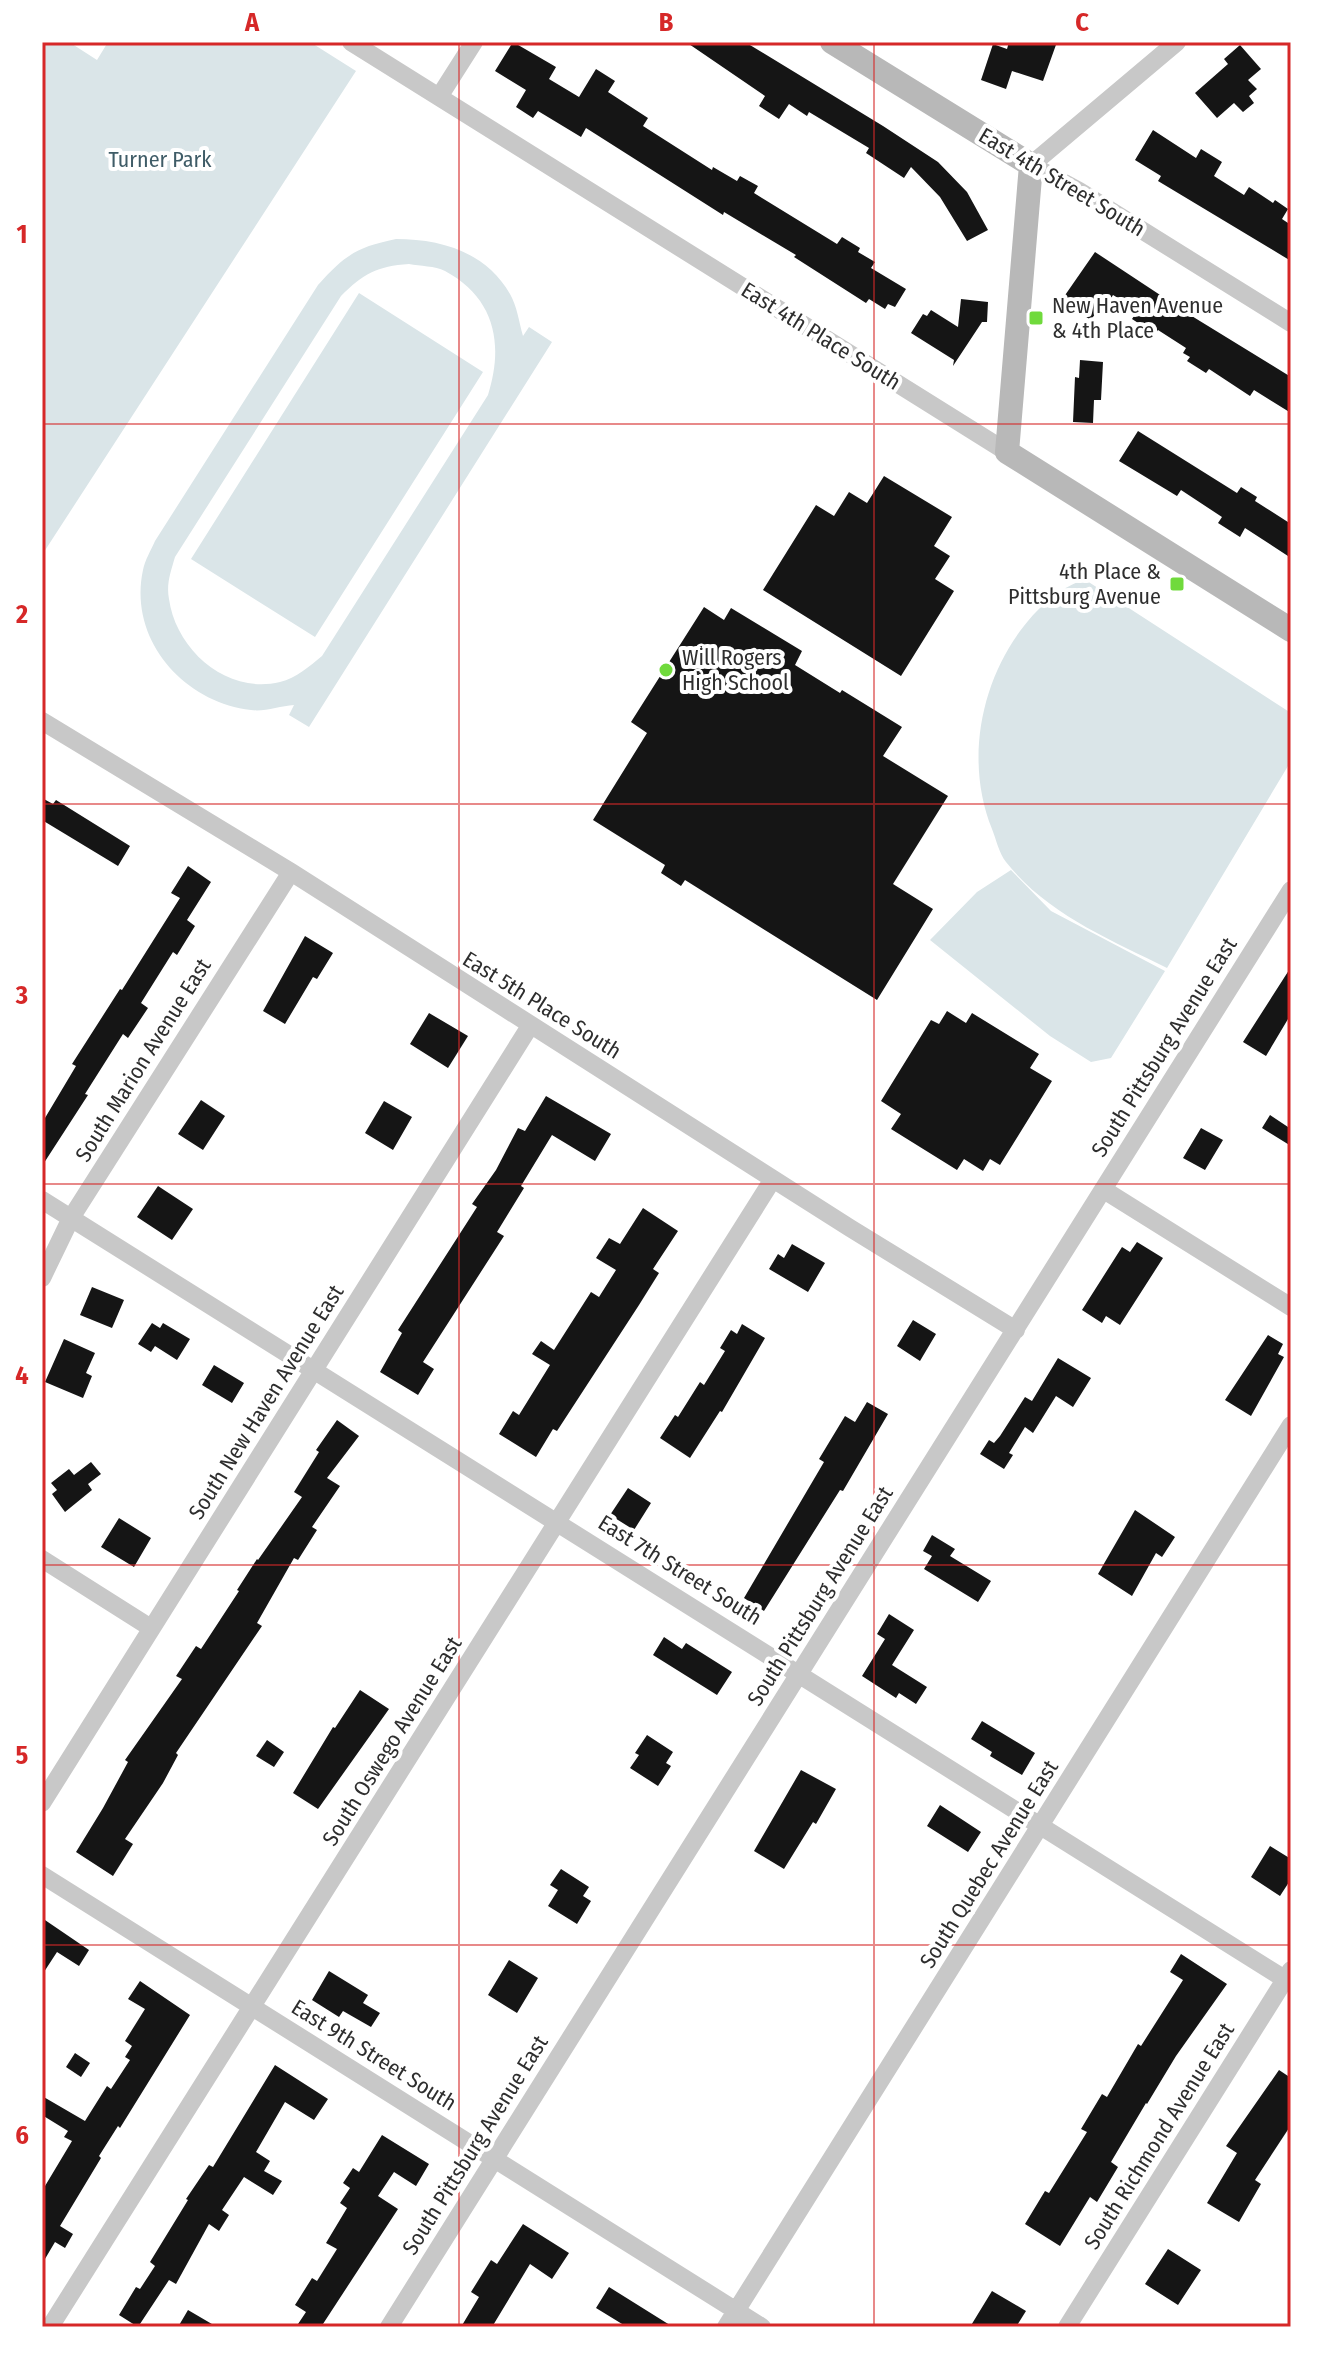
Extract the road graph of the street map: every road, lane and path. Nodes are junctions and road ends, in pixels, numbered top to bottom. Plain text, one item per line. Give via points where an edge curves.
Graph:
1 (351, 42) edge
2 (474, 42) edge
3 (832, 42) edge
4 (1177, 42) edge
5 (439, 97) junction
6 (1031, 165) junction
7 (1291, 323) edge
8 (1007, 452) junction
9 (1291, 630) edge
10 (43, 725) edge
11 (291, 872) junction
12 (1291, 890) edge
13 (530, 1026) junction
14 (773, 1179) junction
15 (1104, 1190) junction
16 (42, 1200) edge
17 (71, 1218) junction
18 (42, 1278) edge
19 (1291, 1307) edge
20 (1016, 1330) junction
21 (315, 1369) junction
22 (1291, 1425) edge
23 (557, 1523) junction
24 (42, 1559) edge
25 (151, 1628) junction
26 (800, 1673) junction
27 (42, 1803) edge
28 (1042, 1827) junction
29 (42, 1875) edge
30 (1289, 1977) edge
31 (253, 2007) junction
32 (495, 2158) junction
33 (736, 2311) junction
34 (50, 2327) edge
35 (389, 2327) edge
36 (726, 2327) edge
37 (762, 2327) edge
38 (1067, 2327) edge

1 - 5 street, East 4th Place South
2 - 5 street
3 - 6 street, East 4th Street South
4 - 6 street
5 - 8 street, East 4th Place South
6 - 7 street, East 4th Street South
6 - 8 street
8 - 9 street, East 4th Place South
10 - 11 street, East 5th Place South
11 - 13 street, East 5th Place South
11 - 17 street, South Marion Avenue East
12 - 15 street, South Pittsburg Avenue East
13 - 14 street, East 5th Place South
13 - 21 street, South New Haven Avenue East
14 - 20 street, East 5th Place South
14 - 23 street, South Oswego Avenue East
15 - 19 street
15 - 20 street, South Pittsburg Avenue East
16 - 17 street, East 7th Street South
17 - 18 street, South Marion Avenue East
17 - 21 street, East 7th Street South
20 - 26 street, South Pittsburg Avenue East
21 - 23 street, East 7th Street South
21 - 25 street, South New Haven Avenue East
22 - 28 street, South Quebec Avenue East
23 - 26 street, East 7th Street South
23 - 31 street, South Oswego Avenue East
24 - 25 street
25 - 27 street, South New Haven Avenue East
26 - 28 street, East 7th Street South
26 - 32 street, South Pittsburg Avenue East
28 - 30 street, East 7th Street South
28 - 33 street, South Quebec Avenue East
29 - 31 street, East 9th Street South
30 - 38 street, South Richmond Avenue East
31 - 32 street, East 9th Street South
31 - 34 street, South Oswego Avenue East
32 - 33 street, East 9th Street South
32 - 35 street, South Pittsburg Avenue East
33 - 36 street, South Quebec Avenue East
33 - 37 street, East 9th Street South

